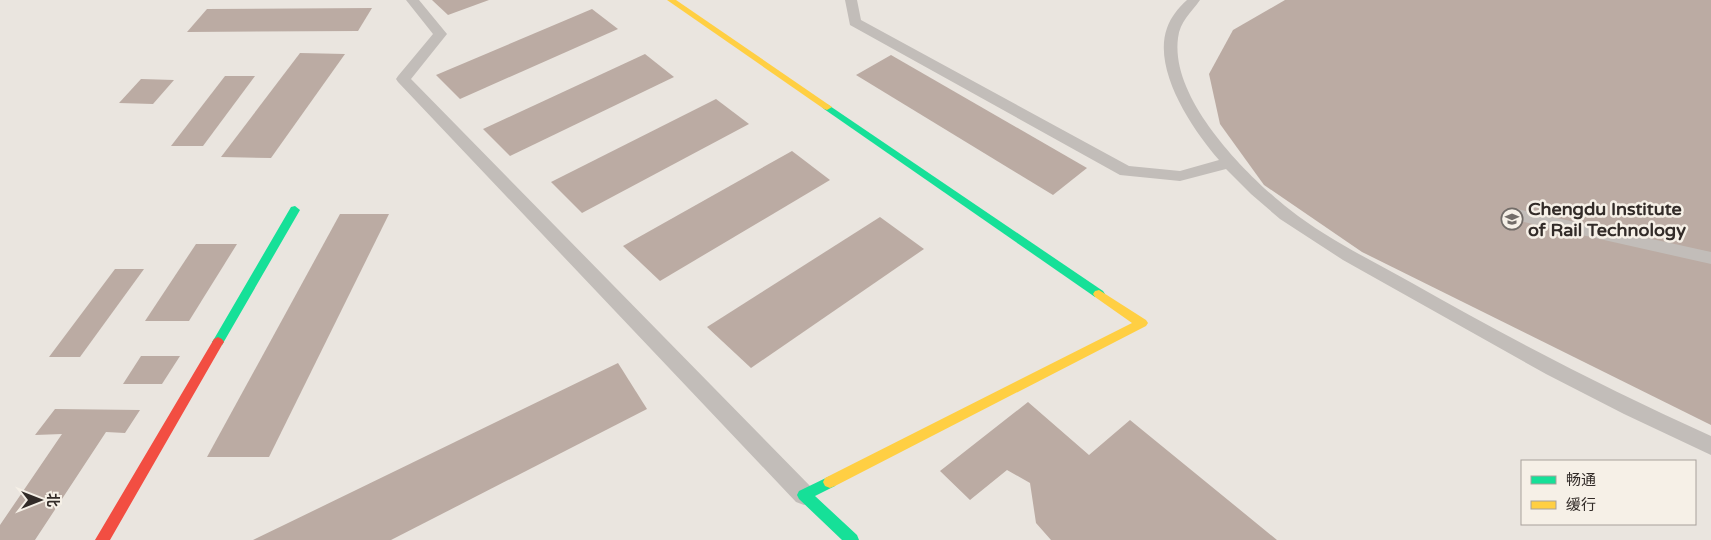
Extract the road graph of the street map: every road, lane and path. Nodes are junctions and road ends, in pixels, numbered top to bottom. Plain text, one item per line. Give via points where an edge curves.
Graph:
1 (412, 0) edge
2 (671, 0) edge
3 (851, 0) edge
4 (1194, 0) edge
5 (1228, 163) junction
6 (295, 210) dead end
7 (1512, 214) dead end
8 (1711, 258) edge
9 (1711, 446) edge
10 (804, 495) junction
11 (102, 540) edge
12 (852, 540) edge

1 - 10 lane via 440,34 403,79
2 - 10 street via 1142,323
3 - 5 lane via 855,22 1126,171 1180,176
4 - 5 lane via 1182,10 1171,30 1170,60 1184,96
5 - 9 lane via 1272,204 1322,239 1482,332
6 - 11 street
7 - 8 lane
10 - 12 street

